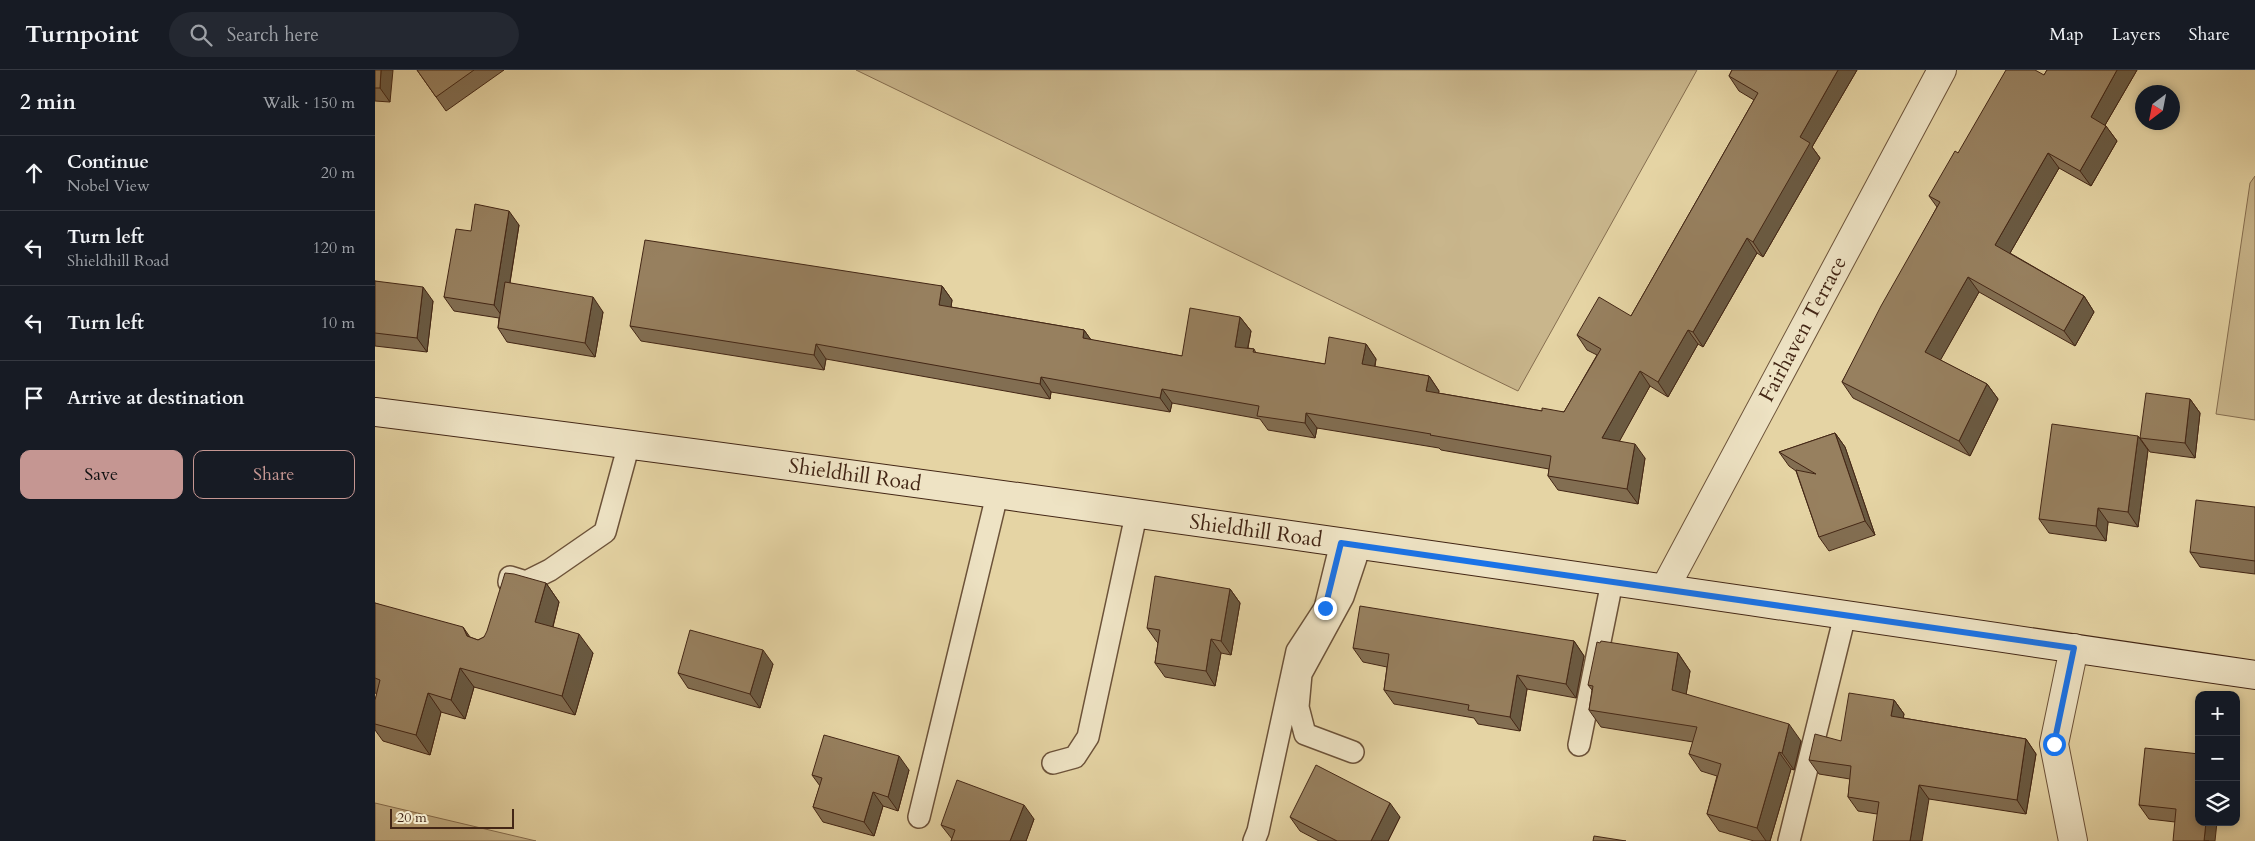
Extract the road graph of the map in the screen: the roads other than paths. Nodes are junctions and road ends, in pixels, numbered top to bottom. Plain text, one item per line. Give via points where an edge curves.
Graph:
1 (1942, 70) edge
2 (375, 412) edge
3 (629, 444) junction
4 (997, 495) junction
5 (1136, 514) junction
6 (1350, 545) junction
7 (1612, 582) junction
8 (1665, 588) junction
9 (502, 603) edge
10 (1845, 615) junction
11 (2074, 648) junction
12 (2255, 675) edge
13 (1579, 745) dead end
14 (1353, 752) dead end
15 (1053, 763) dead end
16 (919, 817) dead end
17 (1254, 841) edge
18 (1789, 841) edge
19 (2073, 841) edge

1 - 8 main road, Fairhaven Terrace
2 - 3 main road, Shieldhill Road
3 - 4 main road, Shieldhill Road
3 - 9 lane via 605,532 550,570 526,582 510,577
4 - 5 main road, Shieldhill Road
4 - 16 lane
5 - 6 main road, Shieldhill Road
5 - 15 lane via 1088,737 1075,757
6 - 7 main road, Shieldhill Road
6 - 14 lane via 1343,597 1301,674 1299,707 1305,734
6 - 17 lane via 1325,608 1297,651
7 - 8 main road, Shieldhill Road
7 - 13 lane
8 - 10 main road, Shieldhill Road
10 - 11 main road, Shieldhill Road
10 - 18 lane
11 - 12 main road, Shieldhill Road
11 - 19 main road via 2054,744

